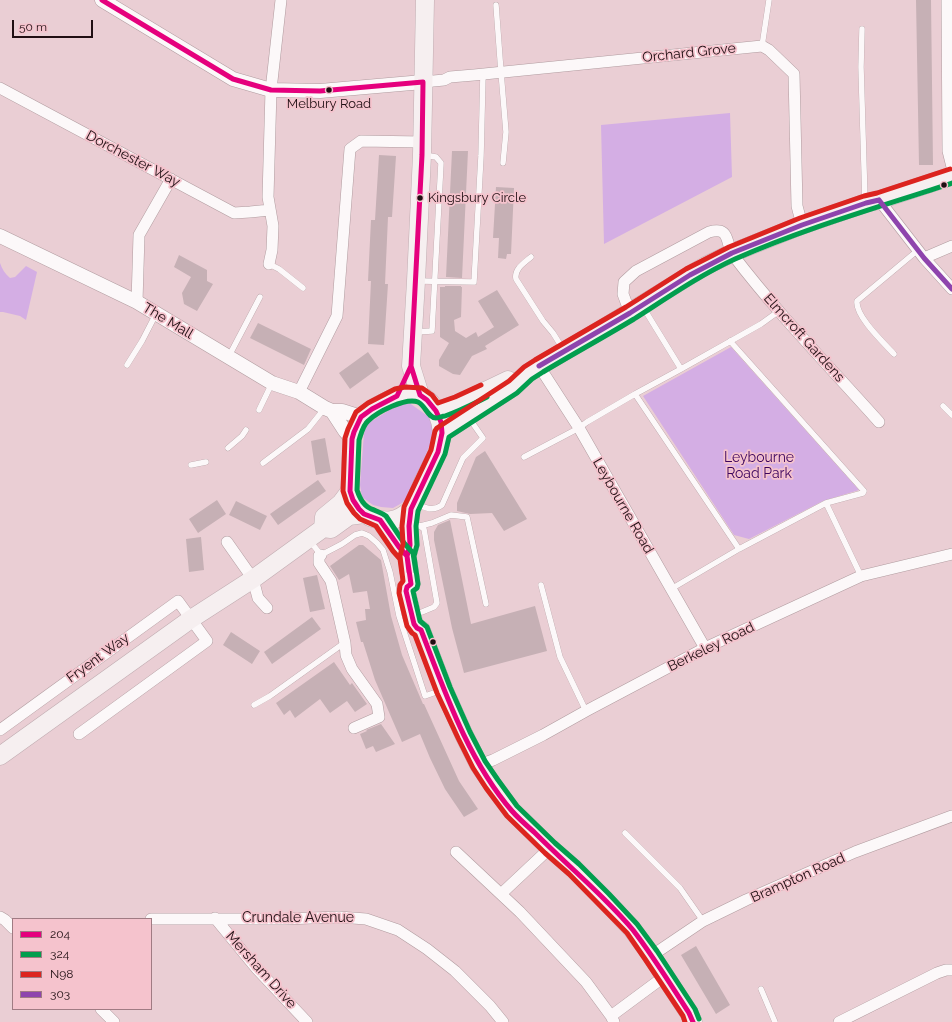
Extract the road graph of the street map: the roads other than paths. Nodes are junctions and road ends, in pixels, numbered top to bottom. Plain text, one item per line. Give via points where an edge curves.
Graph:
1 (102, 0) edge
2 (281, 0) edge
3 (425, 0) edge
4 (768, 0) edge
5 (947, 0) edge
6 (496, 5) dead end
7 (862, 29) dead end
8 (762, 46) junction
9 (500, 72) junction
10 (483, 74) junction
11 (423, 82) junction
12 (0, 88) edge
13 (271, 90) junction
14 (422, 149) junction
15 (503, 163) dead end
16 (952, 166) edge
17 (952, 176) edge
18 (171, 179) junction
19 (872, 201) junction
20 (270, 210) junction
21 (802, 225) junction
22 (0, 236) edge
23 (952, 246) edge
24 (732, 253) junction
25 (921, 254) junction
26 (531, 257) dead end
27 (269, 264) joint
28 (416, 281) junction
29 (434, 281) junction
30 (303, 288) dead end
31 (952, 289) edge
32 (260, 297) dead end
33 (137, 302) junction
34 (636, 309) junction
35 (779, 312) junction
36 (156, 314) junction
37 (413, 332) junction
38 (730, 341) junction
39 (564, 351) junction
40 (894, 354) dead end
41 (229, 357) junction
42 (127, 365) dead end
43 (411, 366) junction
44 (681, 369) junction
45 (533, 370) junction
46 (272, 382) junction
47 (299, 392) junction
48 (635, 394) junction
49 (420, 395) junction
50 (397, 396) junction
51 (943, 406) dead end
52 (328, 409) junction
53 (259, 410) dead end
54 (436, 411) junction
55 (952, 415) edge
56 (468, 416) junction
57 (361, 417) junction
58 (879, 422) dead end
59 (579, 428) junction
60 (246, 430) dead end
61 (442, 433) junction
62 (352, 439) junction
63 (228, 448) dead end
64 (524, 457) dead end
65 (206, 462) dead end
66 (263, 463) dead end
67 (191, 465) dead end
68 (350, 491) junction
69 (826, 503) junction
70 (413, 516) junction
71 (372, 517) junction
72 (323, 528) junction
73 (309, 539) junction
74 (227, 542) dead end
75 (739, 549) junction
76 (952, 554) edge
77 (321, 556) junction
78 (407, 556) junction
79 (860, 576) junction
80 (253, 579) junction
81 (410, 584) junction
82 (541, 584) dead end
83 (671, 589) junction
84 (486, 604) dead end
85 (267, 608) dead end
86 (422, 612) junction
87 (191, 619) junction
88 (421, 630) junction
89 (345, 643) junction
90 (705, 648) junction
91 (444, 690) junction
92 (254, 705) dead end
93 (586, 711) junction
94 (354, 728) dead end
95 (0, 730) edge
96 (79, 734) dead end
97 (0, 756) edge
98 (479, 765) junction
99 (952, 816) edge
100 (625, 833) dead end
101 (550, 848) junction
102 (456, 852) dead end
103 (501, 894) junction
104 (216, 918) junction
105 (152, 919) edge
106 (703, 921) junction
107 (651, 955) junction
108 (952, 970) edge
109 (665, 976) junction
110 (761, 989) dead end
111 (102, 1010) edge
112 (612, 1019) edge
113 (114, 1022) edge
114 (307, 1022) edge
115 (503, 1022) edge
116 (693, 1022) edge
117 (775, 1022) edge
118 (839, 1022) edge

1 - 13 street via 233,79
2 - 13 street
3 - 11 main road
4 - 8 lane
5 - 16 street via 948,151
6 - 9 lane
7 - 19 lane via 861,67
8 - 9 street, Orchard Grove
8 - 21 street via 794,74 797,206
9 - 10 street, Orchard Grove
9 - 15 lane via 506,132
10 - 11 street, Orchard Grove
10 - 29 lane via 474,282
11 - 13 street via 320,91
11 - 14 main road
12 - 18 street, Dorchester Way
13 - 20 street via 268,197
14 - 28 main road
14 - 29 lane via 441,163
14 - 47 street via 361,141 350,149 337,316
17 - 19 main road
18 - 20 street, Dorchester Way via 234,212
18 - 33 street via 139,235
19 - 21 main road
19 - 25 street
20 - 27 street via 273,226
21 - 24 main road
22 - 33 street, The Mall
23 - 25 street
24 - 34 main road via 690,275
24 - 34 street, Elmcroft Gardens via 723,232 717,230 636,271 624,282 623,294
24 - 35 street, Elmcroft Gardens
25 - 31 street
25 - 40 lane via 895,270 857,301 856,305 872,331
26 - 39 lane via 517,270 516,279
27 - 30 lane
28 - 29 lane
28 - 37 main road
29 - 37 lane via 432,332
32 - 41 lane
33 - 36 street, The Mall
34 - 39 main road
34 - 44 lane
35 - 38 lane
35 - 58 street, Elmcroft Gardens
36 - 41 street, The Mall
36 - 42 lane
37 - 43 main road
38 - 44 lane
38 - 69 lane via 863,490 862,493
39 - 45 main road
41 - 46 street, The Mall
43 - 49 main road
43 - 50 main road
44 - 48 lane
45 - 54 main road via 458,404
45 - 56 main road via 513,387
45 - 59 street, Leybourne Road
46 - 47 street, The Mall
46 - 53 lane
47 - 52 street, The Mall
48 - 59 lane
48 - 75 lane
49 - 50 main road
49 - 54 main road
50 - 57 main road
51 - 55 lane
52 - 57 street, The Mall
52 - 62 street, The Mall
52 - 66 lane via 308,429
54 - 61 main road
56 - 61 main road
56 - 70 lane via 483,438 463,458 442,505
57 - 62 main road
59 - 64 lane
59 - 83 street, Leybourne Road
60 - 63 lane
61 - 70 main road via 438,452
62 - 68 main road
65 - 67 lane
68 - 71 main road via 359,509
68 - 72 main road, Fryent Way via 341,503 324,517
69 - 75 lane
69 - 79 lane
70 - 71 main road via 390,520
70 - 78 main road
70 - 84 lane via 432,523 451,515 467,517
70 - 86 lane via 424,529 437,603
71 - 72 main road, Fryent Way via 349,516 331,529
71 - 78 main road
72 - 73 main road, Fryent Way
73 - 77 lane
73 - 80 main road, Fryent Way
74 - 80 street
75 - 83 lane
76 - 79 street, Berkeley Road
77 - 89 street via 319,563 331,582
77 - 91 lane via 362,533 377,543 383,550 390,572 399,616 425,696
78 - 81 main road
79 - 90 street, Berkeley Road
80 - 85 street via 258,598
80 - 87 main road, Fryent Way
81 - 86 main road via 417,588
81 - 88 main road via 406,591 414,624
82 - 93 lane via 560,657
83 - 90 street, Leybourne Road
86 - 88 main road via 425,623
87 - 95 street, Fryent Way via 178,600
87 - 96 street via 207,641
87 - 97 main road, Fryent Way
88 - 91 main road
89 - 92 lane
89 - 94 street via 346,655 376,704 379,717
90 - 93 street, Berkeley Road
91 - 98 main road
93 - 98 street, Berkeley Road via 543,735
98 - 101 main road via 512,811
99 - 106 street, Brampton Road via 855,852
100 - 106 lane via 680,888
101 - 103 street
101 - 107 main road via 604,899 632,929
102 - 103 street
103 - 112 street via 586,982
104 - 105 street, Crundale Avenue
104 - 114 street, Mersham Drive via 257,969
104 - 115 street, Crundale Avenue via 339,917 366,919 398,930 455,971
106 - 107 street, Brampton Road
107 - 109 main road
108 - 118 street via 937,973
109 - 112 street
109 - 116 main road
110 - 117 lane
111 - 113 street

